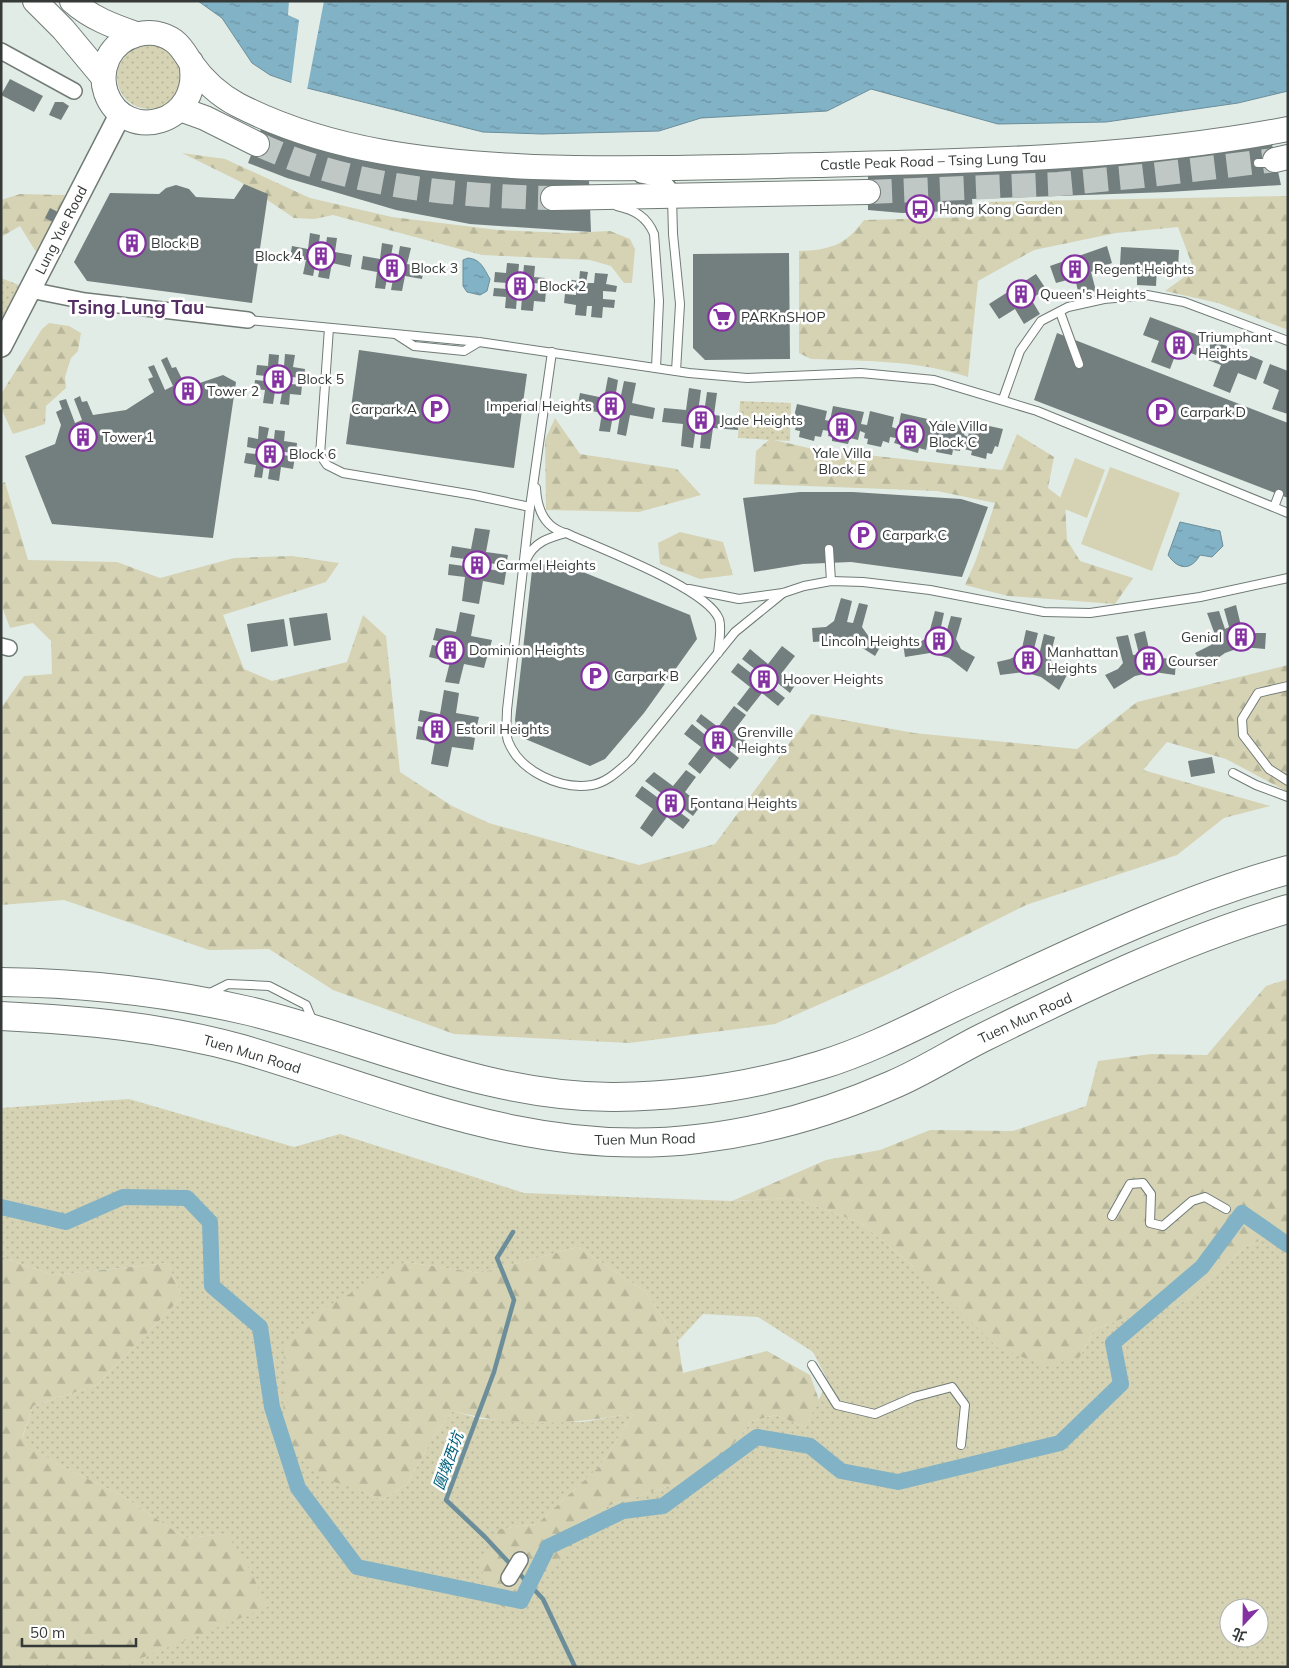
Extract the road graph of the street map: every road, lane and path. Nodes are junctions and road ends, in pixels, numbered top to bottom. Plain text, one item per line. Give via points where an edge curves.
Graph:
1 (35, 1) edge
2 (72, 1) edge
3 (136, 34) junction
4 (1, 51) edge
5 (191, 62) junction
6 (103, 77) junction
7 (74, 91) dead end
8 (180, 109) junction
9 (121, 114) junction
10 (1288, 129) edge
11 (257, 144) tunnel mouth
12 (577, 168) junction
13 (868, 192) tunnel mouth
14 (576, 196) junction
15 (672, 196) junction
16 (553, 198) tunnel mouth
17 (30, 290) junction
18 (1060, 312) junction
19 (248, 320) joint
20 (329, 328) junction
21 (1288, 341) edge
22 (1, 346) edge
23 (552, 352) junction
24 (1079, 364) dead end
25 (656, 368) junction
26 (676, 371) junction
27 (1003, 399) junction
28 (536, 471) junction
29 (1279, 494) dead end
30 (530, 507) junction
31 (1274, 507) junction
32 (1288, 513) edge
33 (566, 534) junction
34 (828, 549) dead end
35 (521, 576) junction
36 (1288, 578) edge
37 (830, 581) junction
38 (689, 589) junction
39 (783, 593) junction
40 (718, 653) junction
41 (1288, 686) edge
42 (1233, 773) dead end
43 (1288, 782) edge
44 (1288, 796) edge
45 (1288, 870) edge
46 (1288, 909) edge
47 (1, 982) edge
48 (1, 1016) edge
49 (1226, 1209) dead end
50 (1112, 1216) dead end
51 (812, 1365) dead end
52 (961, 1445) dead end
53 (520, 1560) dead end
54 (510, 1578) dead end

1 - 6 main road via 63,28
2 - 3 main road via 84,12
3 - 5 main road via 162,35 184,50
3 - 6 main road via 113,50
4 - 7 street via 63,80
5 - 8 main road via 192,88
5 - 12 main road, Castle Peak Road – Tsing Lung Tau via 226,99 303,133 406,157
6 - 9 main road via 105,91
8 - 9 main road via 166,119 151,122
8 - 11 main road
9 - 17 street, Lung Yue Road
10 - 12 main road, Castle Peak Road – Tsing Lung Tau via 1203,144 1080,156 949,162
12 - 15 street, Castle Peak Road – Tsing Lung Tau via 651,176 666,184
13 - 15 main road, Castle Peak Road – Tsing Lung Tau
14 - 15 main road, Castle Peak Road – Tsing Lung Tau
14 - 16 main road, Castle Peak Road – Tsing Lung Tau
14 - 25 lane via 636,212 650,224 654,234 659,301
15 - 26 lane via 680,304
17 - 19 street via 85,301
17 - 22 street, Lung Yue Road
18 - 21 lane via 1104,299 1147,295 1184,302
18 - 24 lane
18 - 27 lane via 1041,322 1020,351
19 - 20 lane
20 - 23 lane
20 - 30 lane via 320,456 327,465 344,473
23 - 25 lane
23 - 28 lane
25 - 26 lane
26 - 27 lane via 747,378 861,373 898,375 934,380
27 - 31 lane
28 - 30 lane
28 - 33 lane via 540,512 546,522
29 - 31 lane
30 - 35 lane
31 - 32 lane
33 - 35 lane via 544,540 530,550
33 - 38 lane
34 - 37 lane
35 - 40 lane via 507,710 508,740 516,756 527,767 548,779 571,786 594,785 613,777
36 - 37 lane via 1200,597 1090,613 1044,612 930,590
37 - 39 lane
38 - 39 lane via 739,599
38 - 40 lane via 712,606 719,619
39 - 40 lane via 735,632
41 - 43 lane via 1258,692 1242,719 1243,735 1270,769
42 - 44 lane
45 - 47 highway via 1166,912 1094,942 860,1051 786,1076 680,1094 612,1097 536,1092 456,1074 249,1011 137,989
46 - 48 highway, Tuen Mun Road via 1198,939 1124,971 982,1038 895,1084 833,1109 780,1125 697,1139 604,1141 555,1138 508,1130 424,1109 244,1050 182,1035 96,1022
49 - 50 lane via 1205,1197 1192,1201 1163,1226 1150,1223 1151,1194 1143,1183 1130,1184
51 - 52 lane via 837,1405 875,1414 914,1397 952,1387 965,1405
53 - 54 street

